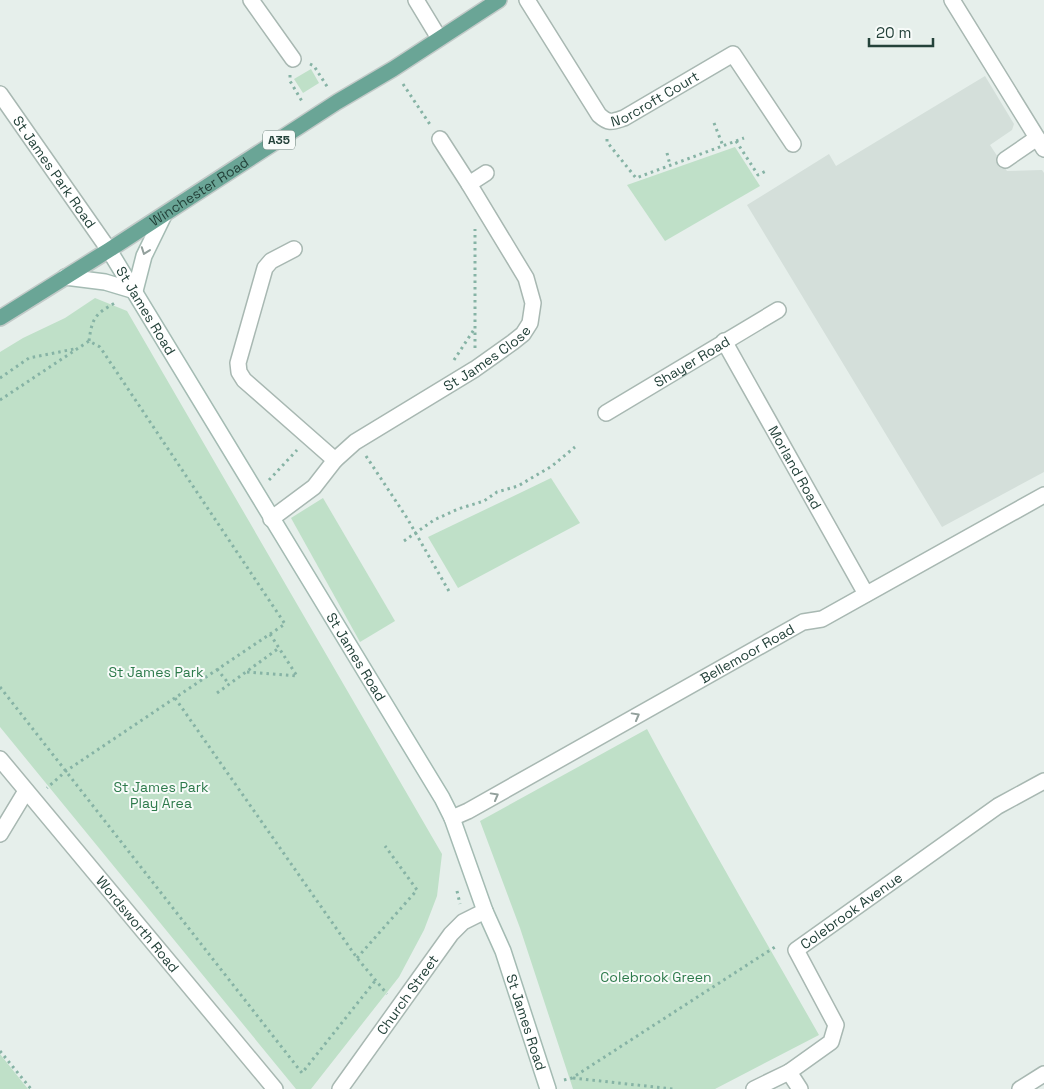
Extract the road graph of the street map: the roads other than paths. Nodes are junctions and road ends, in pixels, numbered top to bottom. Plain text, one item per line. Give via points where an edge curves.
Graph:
1 (251, 0) edge
2 (416, 0) edge
3 (499, 0) edge
4 (527, 0) edge
5 (952, 0) edge
6 (439, 38) junction
7 (293, 59) road end
8 (0, 94) edge
9 (440, 139) road end
10 (793, 144) dead end
11 (1040, 144) edge
12 (1005, 160) dead end
13 (486, 173) dead end
14 (469, 184) junction
15 (164, 215) junction
16 (294, 249) dead end
17 (109, 250) junction
18 (65, 277) junction
19 (134, 291) junction
20 (778, 310) dead end
21 (0, 318) edge
22 (724, 341) junction
23 (606, 414) dead end
24 (335, 460) junction
25 (1044, 494) edge
26 (271, 519) junction
27 (866, 594) junction
28 (0, 759) edge
29 (1044, 781) edge
30 (26, 791) junction
31 (452, 818) junction
32 (0, 834) edge
33 (485, 910) junction
34 (789, 1072) junction
35 (1044, 1074) edge
36 (547, 1087) edge
37 (275, 1089) edge
38 (340, 1089) edge
39 (754, 1089) edge
40 (800, 1089) edge
41 (1020, 1089) edge

1 - 7 street
2 - 6 street
3 - 6 main road, Winchester Road / A35
4 - 10 street, Norcroft Court via 605,121 624,118 734,54
5 - 11 street
6 - 15 main road, Winchester Road / A35
8 - 17 street, St James Park Road
9 - 14 street, St James Close
11 - 12 street
13 - 14 street
14 - 24 street, St James Close via 526,278 533,303 530,323 523,334 475,369 355,442
15 - 17 main road, Winchester Road / A35
15 -> 19 street via 144,256
16 - 24 street via 271,261 265,268 238,363 239,372 244,380
17 - 18 main road, Winchester Road / A35
17 - 19 street, St James Road
18 - 19 street via 105,282
18 - 21 main road, Winchester Road / A35
19 - 26 street, St James Road
20 - 22 street, Shayer Road
22 - 23 street, Shayer Road
22 - 27 street, Morland Road
24 - 26 street, St James Close via 314,487
25 - 27 street, Bellemoor Road
26 - 31 street, St James Road
31 -> 27 street, Bellemoor Road via 803,622 822,619
28 - 30 street, Wordsworth Road
29 - 34 street, Colebrook Avenue via 998,806 796,950 836,1025 831,1042
30 - 32 street
30 - 37 street, Wordsworth Road
31 - 33 street, St James Road
33 - 36 street, St James Road via 503,951
33 - 38 street, Church Street via 463,922 451,934
34 - 39 street, Colebrook Avenue
34 - 40 street
35 - 41 street

